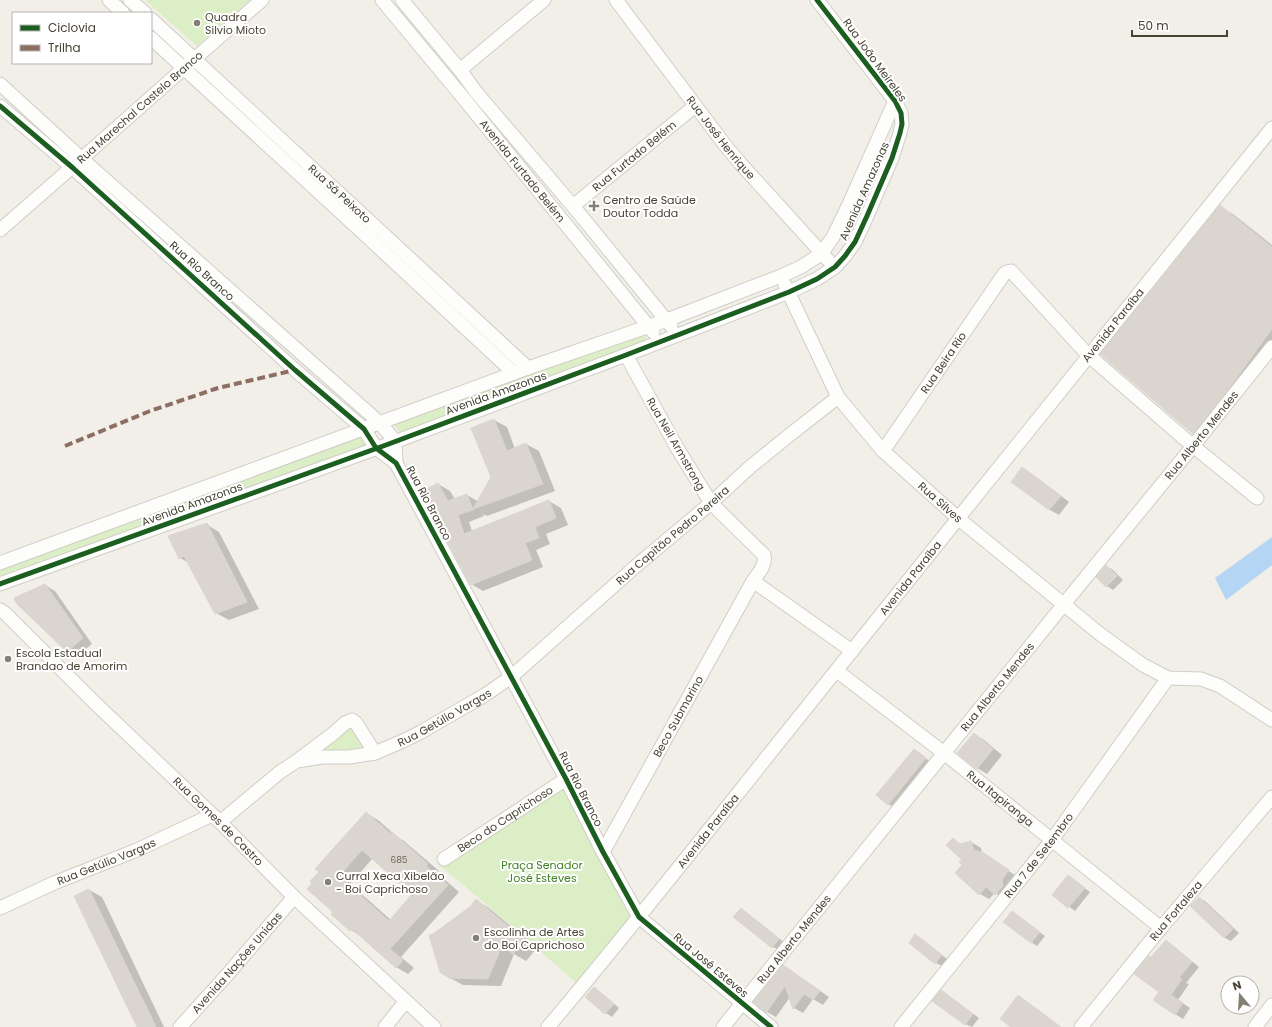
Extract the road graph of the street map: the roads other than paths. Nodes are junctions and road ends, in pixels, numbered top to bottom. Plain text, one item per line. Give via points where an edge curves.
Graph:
1 (109, 0) edge
2 (130, 0) edge
3 (262, 0) edge
4 (382, 0) edge
5 (402, 0) edge
6 (544, 0) edge
7 (616, 0) edge
8 (817, 0) edge
9 (122, 12) edge
10 (144, 12) edge
11 (152, 20) edge
12 (152, 39) edge
13 (194, 58) junction
14 (184, 68) junction
15 (460, 70) junction
16 (0, 84) edge
17 (471, 96) junction
18 (895, 101) junction
19 (0, 106) edge
20 (695, 106) junction
21 (901, 113) joint
22 (1272, 128) edge
23 (78, 163) junction
24 (573, 206) junction
25 (0, 230) edge
26 (821, 254) junction
27 (835, 267) junction
28 (781, 276) junction
29 (789, 292) junction
30 (667, 320) junction
31 (648, 326) junction
32 (677, 336) junction
33 (660, 342) junction
34 (1272, 347) edge
35 (626, 355) junction
36 (1088, 355) junction
37 (528, 368) junction
38 (514, 373) junction
39 (838, 397) junction
40 (380, 423) junction
41 (364, 429) junction
42 (395, 441) junction
43 (1193, 446) junction
44 (376, 448) junction
45 (884, 451) junction
46 (396, 463) junction
47 (1257, 498) dead end
48 (711, 503) junction
49 (958, 519) junction
50 (0, 563) edge
51 (753, 580) junction
52 (0, 584) edge
53 (1064, 604) junction
54 (2, 608) edge
55 (852, 651) junction
56 (836, 670) junction
57 (1164, 677) junction
58 (511, 678) junction
59 (1272, 720) edge
60 (375, 754) junction
61 (944, 754) junction
62 (296, 761) junction
63 (566, 779) junction
64 (1272, 797) edge
65 (216, 819) junction
66 (1052, 840) junction
67 (603, 852) junction
68 (444, 859) dead end
69 (294, 897) junction
70 (0, 908) edge
71 (639, 917) junction
72 (1162, 928) junction
73 (406, 1002) junction
74 (742, 1004) junction
75 (1272, 1006) edge
76 (180, 1027) edge
77 (385, 1027) edge
78 (434, 1027) edge
79 (548, 1027) edge
80 (723, 1027) edge
81 (771, 1027) edge
82 (901, 1027) edge
83 (1081, 1027) edge
84 (1255, 1027) edge

1 - 9 street
2 - 10 street
3 - 13 street, Rua Marechal Castelo Branco
4 - 17 street, Avenida Furtado Belém
5 - 15 street, Avenida Furtado Belém
6 - 15 street
7 - 20 street, Rua José Henrique
8 - 18 street, Rua João Meireles
11 - 13 street, Rua Sá Peixoto
12 - 14 street, Rua Sá Peixoto
13 - 14 street, Rua Marechal Castelo Branco
13 - 37 street, Rua Sá Peixoto
14 - 23 street, Rua Marechal Castelo Branco
14 - 38 street, Rua Sá Peixoto
15 - 17 street, Avenida Furtado Belém
16 - 23 street, Rua Rio Branco
17 - 24 street, Avenida Furtado Belém
17 - 31 street, Avenida Furtado Belém
18 - 21 street, Rua João Meireles
18 - 26 street, Avenida Amazonas via 850,202 833,237
19 - 23 street, Rua Rio Branco
20 - 24 street, Rua Furtado Belém
20 - 26 street, Rua José Henrique via 740,163
21 - 27 street, Avenida Amazonas via 902,124 892,158 855,242
22 - 36 street, Avenida Paraíba
23 - 25 street, Rua Marechal Castelo Branco
23 - 40 street, Rua Rio Branco
23 - 41 street, Rua Rio Branco via 295,370
24 - 30 street, Avenida Furtado Belém
26 - 27 street, Rua José Henrique
26 - 28 street, Avenida Amazonas
27 - 29 street, Avenida Amazonas
28 - 29 street, Rua Silves
28 - 30 street, Avenida Amazonas
29 - 32 street, Avenida Amazonas
29 - 39 street, Rua Silves
30 - 31 street, Avenida Amazonas
30 - 32 street, Avenida Furtado Belém
31 - 33 street, Avenida Furtado Belém
31 - 37 street, Avenida Amazonas
32 - 33 street, Avenida Amazonas
33 - 35 street, Avenida Amazonas
34 - 43 street, Rua Alberto Mendes
35 - 42 street, Avenida Amazonas
35 - 48 street, Rua Neil Armstrong
36 - 43 street
36 - 45 street, Rua Beira Rio via 1011,271 1007,272
36 - 49 street, Avenida Paraíba
37 - 38 street, Avenida Amazonas
38 - 40 street, Avenida Amazonas
39 - 45 street, Rua Silves
39 - 48 street, Rua Capitão Pedro Pereira via 771,450
40 - 41 street, Avenida Amazonas
40 - 42 street, Rua Rio Branco
41 - 44 street, Rua Rio Branco
41 - 50 street, Avenida Amazonas
42 - 44 street, Avenida Amazonas
42 - 46 street, Rua Rio Branco
43 - 47 street
43 - 53 street, Rua Alberto Mendes
44 - 46 street, Rua Rio Branco
44 - 52 street, Avenida Amazonas
45 - 49 street, Rua Silves
46 - 58 street, Rua Rio Branco
48 - 51 street, Rua Neil Armstrong via 764,555 764,566
48 - 58 street, Rua Capitão Pedro Pereira
49 - 53 street, Rua Silves
49 - 55 street, Avenida Paraíba
51 - 55 street
51 - 67 street, Beco Submarino
53 - 57 street, Rua Silves via 1126,654
53 - 61 street, Rua Alberto Mendes
54 - 65 street, Rua Gomes de Castro via 95,703
55 - 56 street, Avenida Paraíba
56 - 61 street, Rua Itapiranga
56 - 71 street, Avenida Paraíba
57 - 59 street via 1201,679 1220,686
57 - 66 street, Rua 7 de Setembro
58 - 60 street, Rua Getúlio Vargas via 421,732
58 - 63 street, Rua Rio Branco
60 - 62 street, Rua Getúlio Vargas
60 - 62 street, Rua Getúlio Vargas via 352,720
61 - 66 street, Rua Itapiranga
61 - 74 street, Rua Alberto Mendes
62 - 65 street, Rua Getúlio Vargas
63 - 67 street, Rua Rio Branco
63 - 68 street, Beco do Caprichoso
64 - 72 street, Rua Fortaleza
65 - 69 street, Rua Gomes de Castro
65 - 70 street, Rua Getúlio Vargas via 54,883
66 - 72 street, Rua Itapiranga
66 - 82 street, Rua 7 de Setembro
67 - 71 street, Rua Rio Branco
69 - 73 street, Rua Gomes de Castro
69 - 76 street, Avenida Nações Unidas
71 - 74 street, Rua José Esteves
71 - 79 street, Avenida Paraíba
72 - 83 street, Rua Fortaleza
73 - 77 street
73 - 78 street, Rua Gomes de Castro
74 - 80 street, Rua Alberto Mendes
74 - 81 street, Rua José Esteves
75 - 84 street

